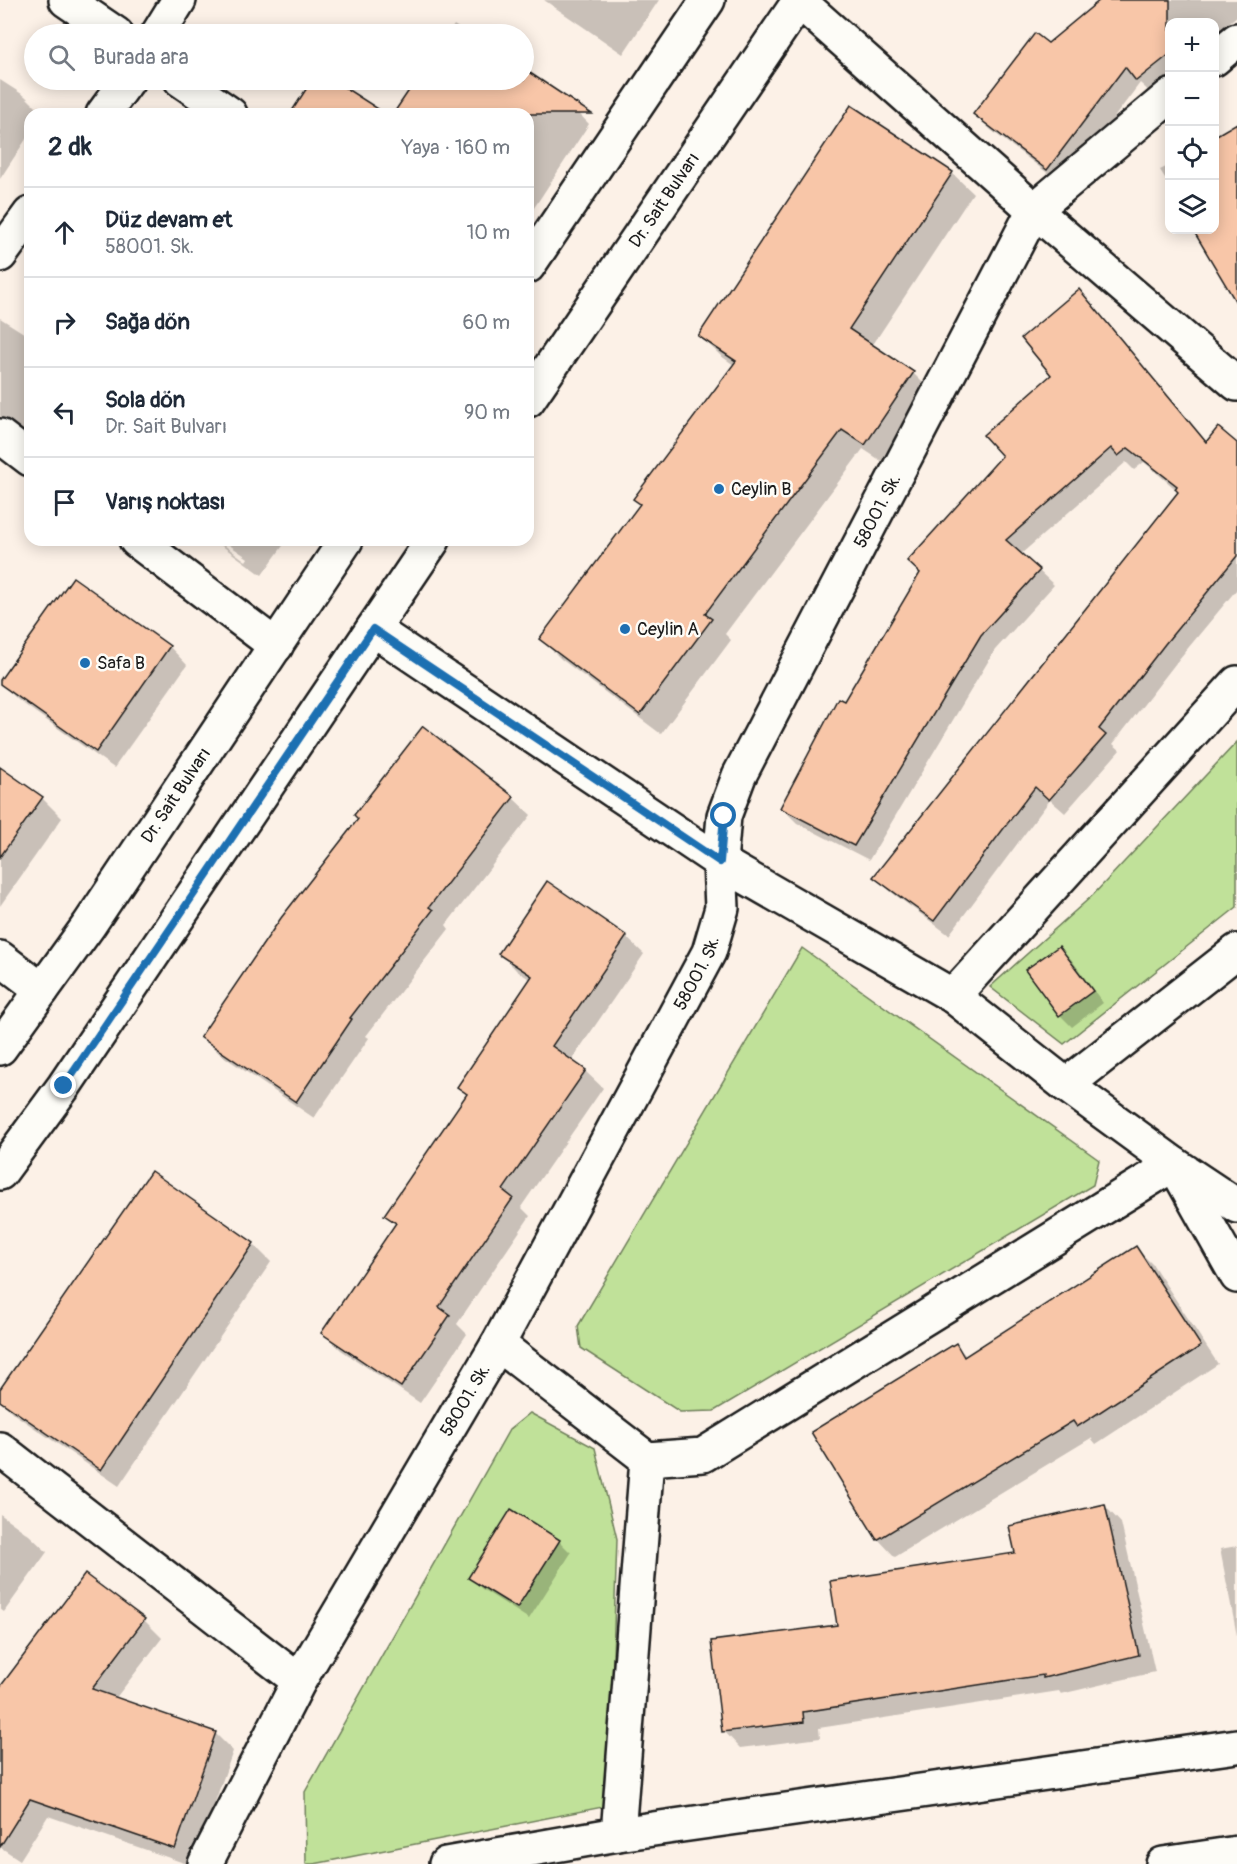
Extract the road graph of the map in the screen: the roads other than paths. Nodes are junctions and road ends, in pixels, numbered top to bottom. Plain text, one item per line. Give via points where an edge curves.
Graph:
1 (66, 0) edge
2 (179, 0) edge
3 (708, 0) edge
4 (799, 1) edge
5 (101, 24) edge
6 (164, 24) edge
7 (1237, 40) edge
8 (1219, 56) edge
9 (121, 90) edge
10 (195, 90) edge
11 (1165, 100) edge
12 (107, 108) edge
13 (221, 108) edge
14 (1034, 210) junction
15 (24, 222) edge
16 (0, 255) edge
17 (534, 257) edge
18 (1237, 384) edge
19 (534, 391) edge
20 (0, 436) edge
21 (24, 454) edge
22 (144, 546) edge
23 (342, 546) edge
24 (429, 546) edge
25 (373, 629) junction
26 (276, 646) junction
27 (1237, 683) edge
28 (720, 862) junction
29 (1237, 951) edge
30 (0, 958) edge
31 (42, 990) junction
32 (953, 996) junction
33 (0, 1048) edge
34 (1066, 1085) junction
35 (1174, 1164) junction
36 (0, 1173) edge
37 (1237, 1206) edge
38 (1237, 1276) edge
39 (498, 1344) junction
40 (0, 1449) edge
41 (647, 1459) junction
42 (299, 1681) junction
43 (1237, 1746) edge
44 (618, 1834) junction
45 (1237, 1853) edge
46 (205, 1864) edge
47 (446, 1864) edge
48 (1163, 1864) edge

1 - 5 street
2 - 6 street
3 - 17 street
4 - 14 street
4 - 19 street, Dr. Sait Bulvarı
7 - 8 street
9 - 12 street
10 - 13 street
11 - 14 street, 58001. Sk.
14 - 18 street
14 - 28 street, 58001. Sk. via 739,776 724,816
15 - 16 street
20 - 21 street
22 - 26 street
23 - 26 street, Dr. Sait Bulvarı
24 - 25 street
25 - 28 street
25 - 36 street via 64,1086
26 - 31 street, Dr. Sait Bulvarı
27 - 32 street
28 - 32 street
28 - 39 street, 58001. Sk. via 722,908 709,952
29 - 34 street
30 - 31 street
31 - 33 street, Dr. Sait Bulvarı
32 - 34 street
34 - 35 street
35 - 37 street
35 - 38 street
35 - 41 street via 703,1455
39 - 41 street
39 - 42 street, 58001. Sk.
40 - 42 street
41 - 44 street
42 - 46 street, 58001. Sk.
43 - 44 street
44 - 47 street
45 - 48 street

